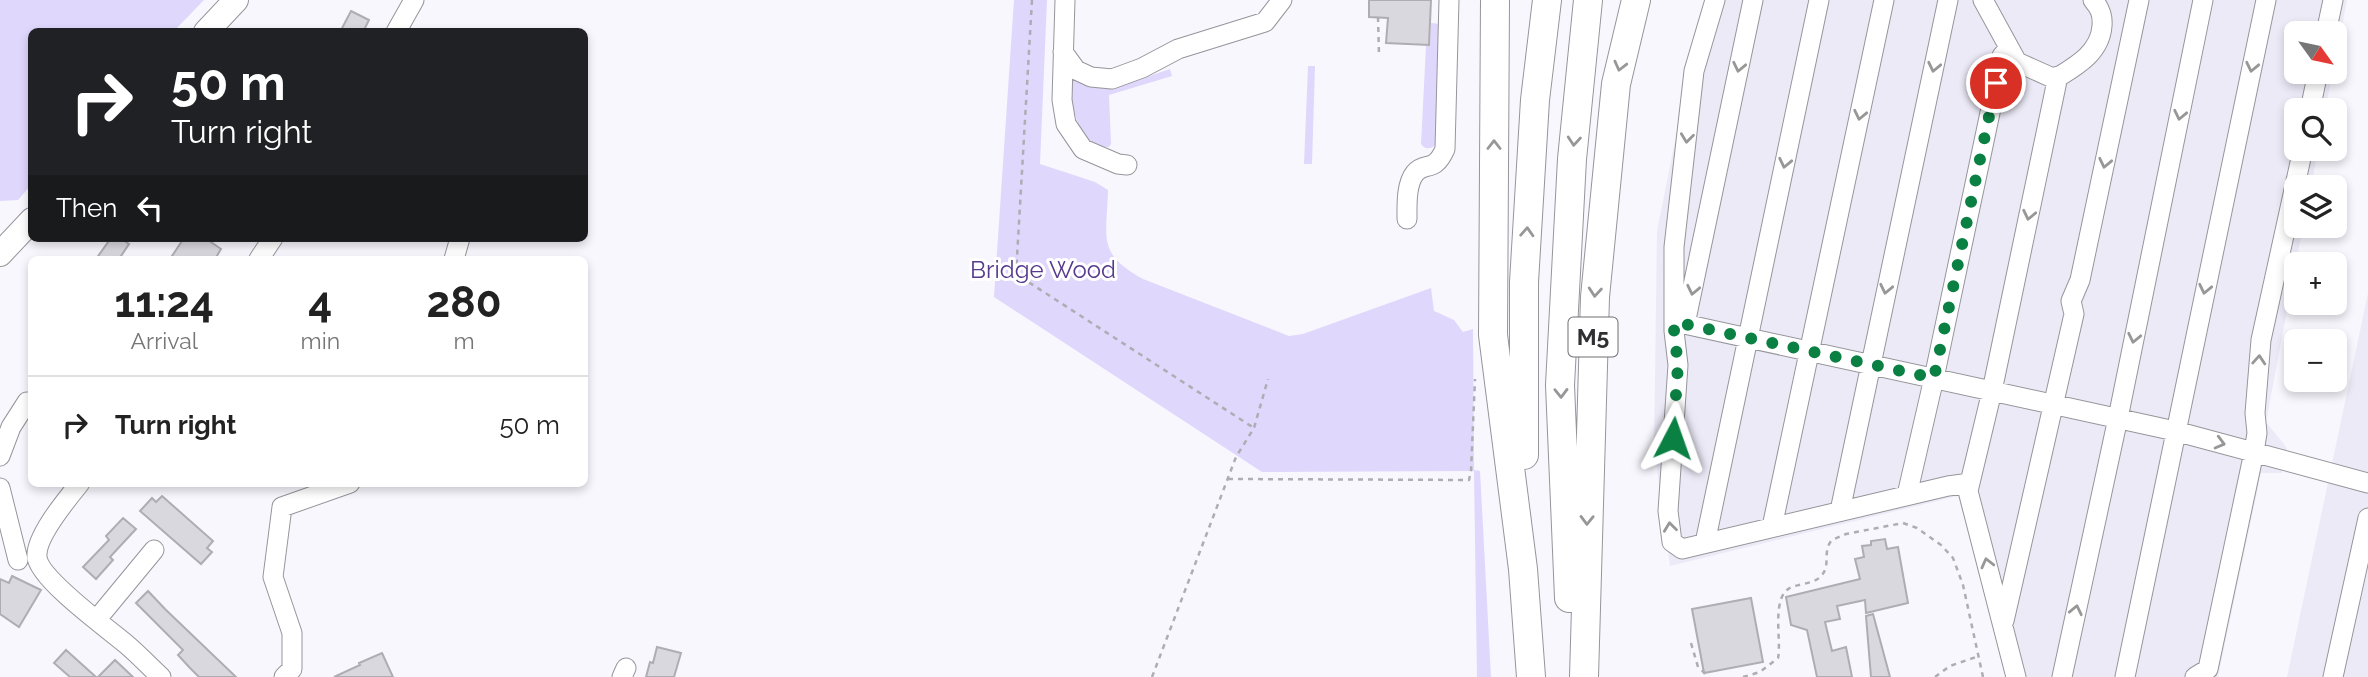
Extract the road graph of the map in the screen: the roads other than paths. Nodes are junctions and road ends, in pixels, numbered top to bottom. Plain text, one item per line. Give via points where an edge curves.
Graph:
1 (236, 0) edge
2 (414, 0) edge
3 (1065, 0) edge
4 (1282, 0) edge
5 (1450, 0) edge
6 (1495, 0) edge
7 (1547, 0) edge
8 (1588, 0) edge
9 (1636, 0) edge
10 (1715, 0) edge
11 (1753, 0) edge
12 (1819, 0) edge
13 (1884, 0) edge
14 (1948, 0) edge
15 (1983, 0) edge
16 (2093, 0) edge
17 (2139, 0) edge
18 (2203, 0) edge
19 (2266, 0) edge
20 (2333, 0) edge
21 (2329, 21) edge
22 (210, 28) edge
23 (398, 28) edge
24 (2010, 48) junction
25 (1063, 52) junction
26 (2058, 76) junction
27 (2300, 161) edge
28 (1127, 165) dead end
29 (1407, 219) dead end
30 (28, 224) edge
31 (0, 254) edge
32 (1680, 323) junction
33 (1748, 338) junction
34 (1810, 351) junction
35 (1870, 364) junction
36 (1934, 378) junction
37 (1992, 391) junction
38 (28, 402) edge
39 (2054, 404) junction
40 (2118, 418) junction
41 (2175, 431) junction
42 (2254, 452) junction
43 (0, 456) edge
44 (2368, 483) edge
45 (76, 487) edge
46 (338, 487) edge
47 (0, 488) edge
48 (1968, 491) junction
49 (1908, 495) junction
50 (1840, 511) junction
51 (2368, 519) edge
52 (1772, 527) junction
53 (1705, 543) junction
54 (18, 559) edge
55 (153, 559) dead end
56 (1523, 569) junction
57 (97, 619) junction
58 (2003, 625) junction
59 (161, 677) edge
60 (284, 677) edge
61 (1531, 677) edge
62 (1575, 677) edge
63 (1584, 677) edge
64 (2016, 677) edge
65 (2062, 677) edge
66 (2125, 677) edge
67 (2195, 677) edge
68 (2333, 677) edge

1 - 22 main road
2 - 23 street
3 - 25 street
4 - 25 street via 1265,22 1178,49 1112,79 1076,71
5 - 29 street via 1445,149 1440,160 1414,174
56 -> 6 highway via 1493,335
56 -> 7 highway via 1524,282 1535,100
8 -> 62 highway, M5 via 1572,159 1560,385
9 -> 63 highway, M5 via 1616,84 1595,297
10 -> 32 street via 1694,71 1674,247
11 -> 32 street
12 -> 33 street
13 -> 34 street
14 -> 35 street
15 - 24 street
16 - 26 street via 2102,15 2095,50
17 -> 39 street via 2080,280 2071,301 2074,314
18 -> 40 street
19 -> 41 street
20 - 21 street
24 - 26 street via 2017,62 2054,79
24 - 36 street via 2002,56
25 - 28 street via 1066,124 1083,149
26 -> 37 street
42 -> 27 street via 2261,340
30 - 31 main road
32 - 33 street
53 -> 32 street via 1682,549 1672,542 1668,511 1678,365 1674,331
33 - 34 street
33 - 53 street
34 - 35 street
34 - 52 street
35 - 36 street
35 - 50 street
36 - 37 street
36 - 49 street
37 - 39 street
37 - 48 street
38 - 43 street via 11,427
39 - 40 street
39 - 58 street
40 - 41 street
65 -> 40 street
41 -> 42 street
41 - 66 street
42 - 44 street
42 - 67 street via 2208,669
45 - 54 street via 40,542
46 - 60 street via 282,508 273,577 292,633 292,669
47 - 54 street
48 - 49 street via 1964,484
58 -> 48 street
49 - 50 street
50 - 52 street
51 - 68 street
52 - 53 street
54 - 57 street via 41,568
55 - 57 street
56 - 61 highway
57 - 59 street
58 - 64 street

